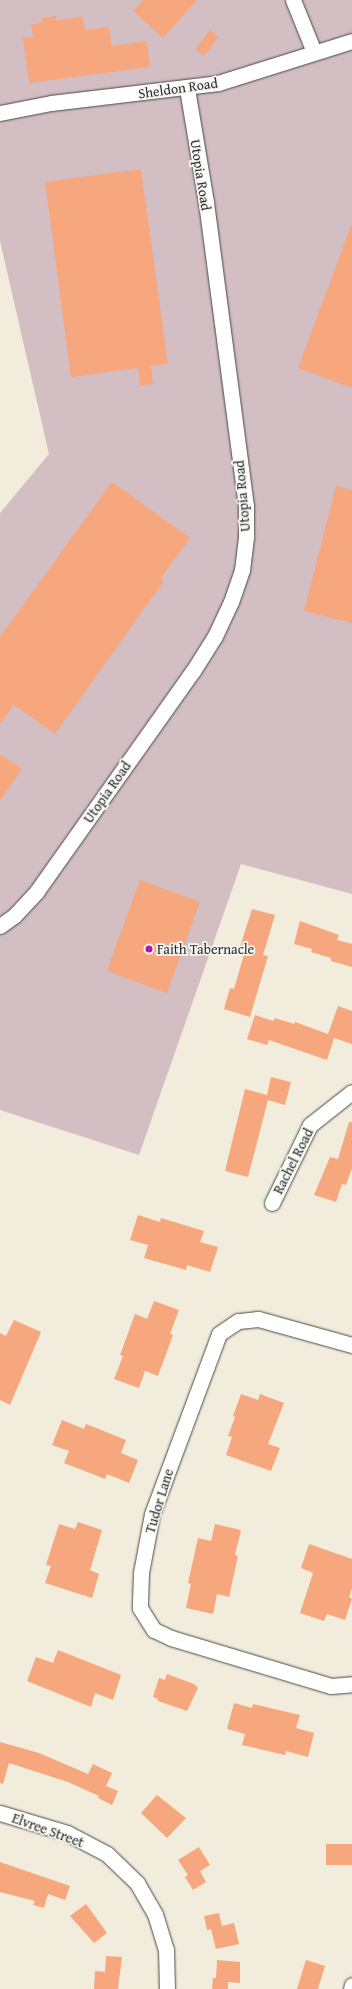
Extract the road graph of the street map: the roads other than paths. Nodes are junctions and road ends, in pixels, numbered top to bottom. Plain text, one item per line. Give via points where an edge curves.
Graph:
1 (293, 0) edge
2 (352, 41) edge
3 (314, 52) junction
4 (187, 88) junction
5 (0, 113) edge
6 (0, 926) edge
7 (352, 1092) edge
8 (272, 1202) dead end
9 (352, 1345) edge
10 (352, 1684) edge
11 (0, 1813) edge
12 (352, 1985) edge
13 (167, 1989) edge
14 (351, 1989) edge

1 - 3 street
2 - 3 street, Sheldon Road
3 - 4 street, Sheldon Road via 241,76
4 - 5 street, Sheldon Road via 51,103
4 - 6 street, Utopia Road via 206,202 246,506 242,570 215,636 193,671 37,891 14,916
7 - 8 street, Rachel Road via 310,1125
9 - 10 street, Tudor Lane via 258,1319 238,1321 219,1334 152,1514 141,1573 140,1608 154,1630 171,1638 330,1686
11 - 13 street, Elvree Street via 67,1833 107,1854 137,1883 155,1914 166,1949
12 - 14 street

